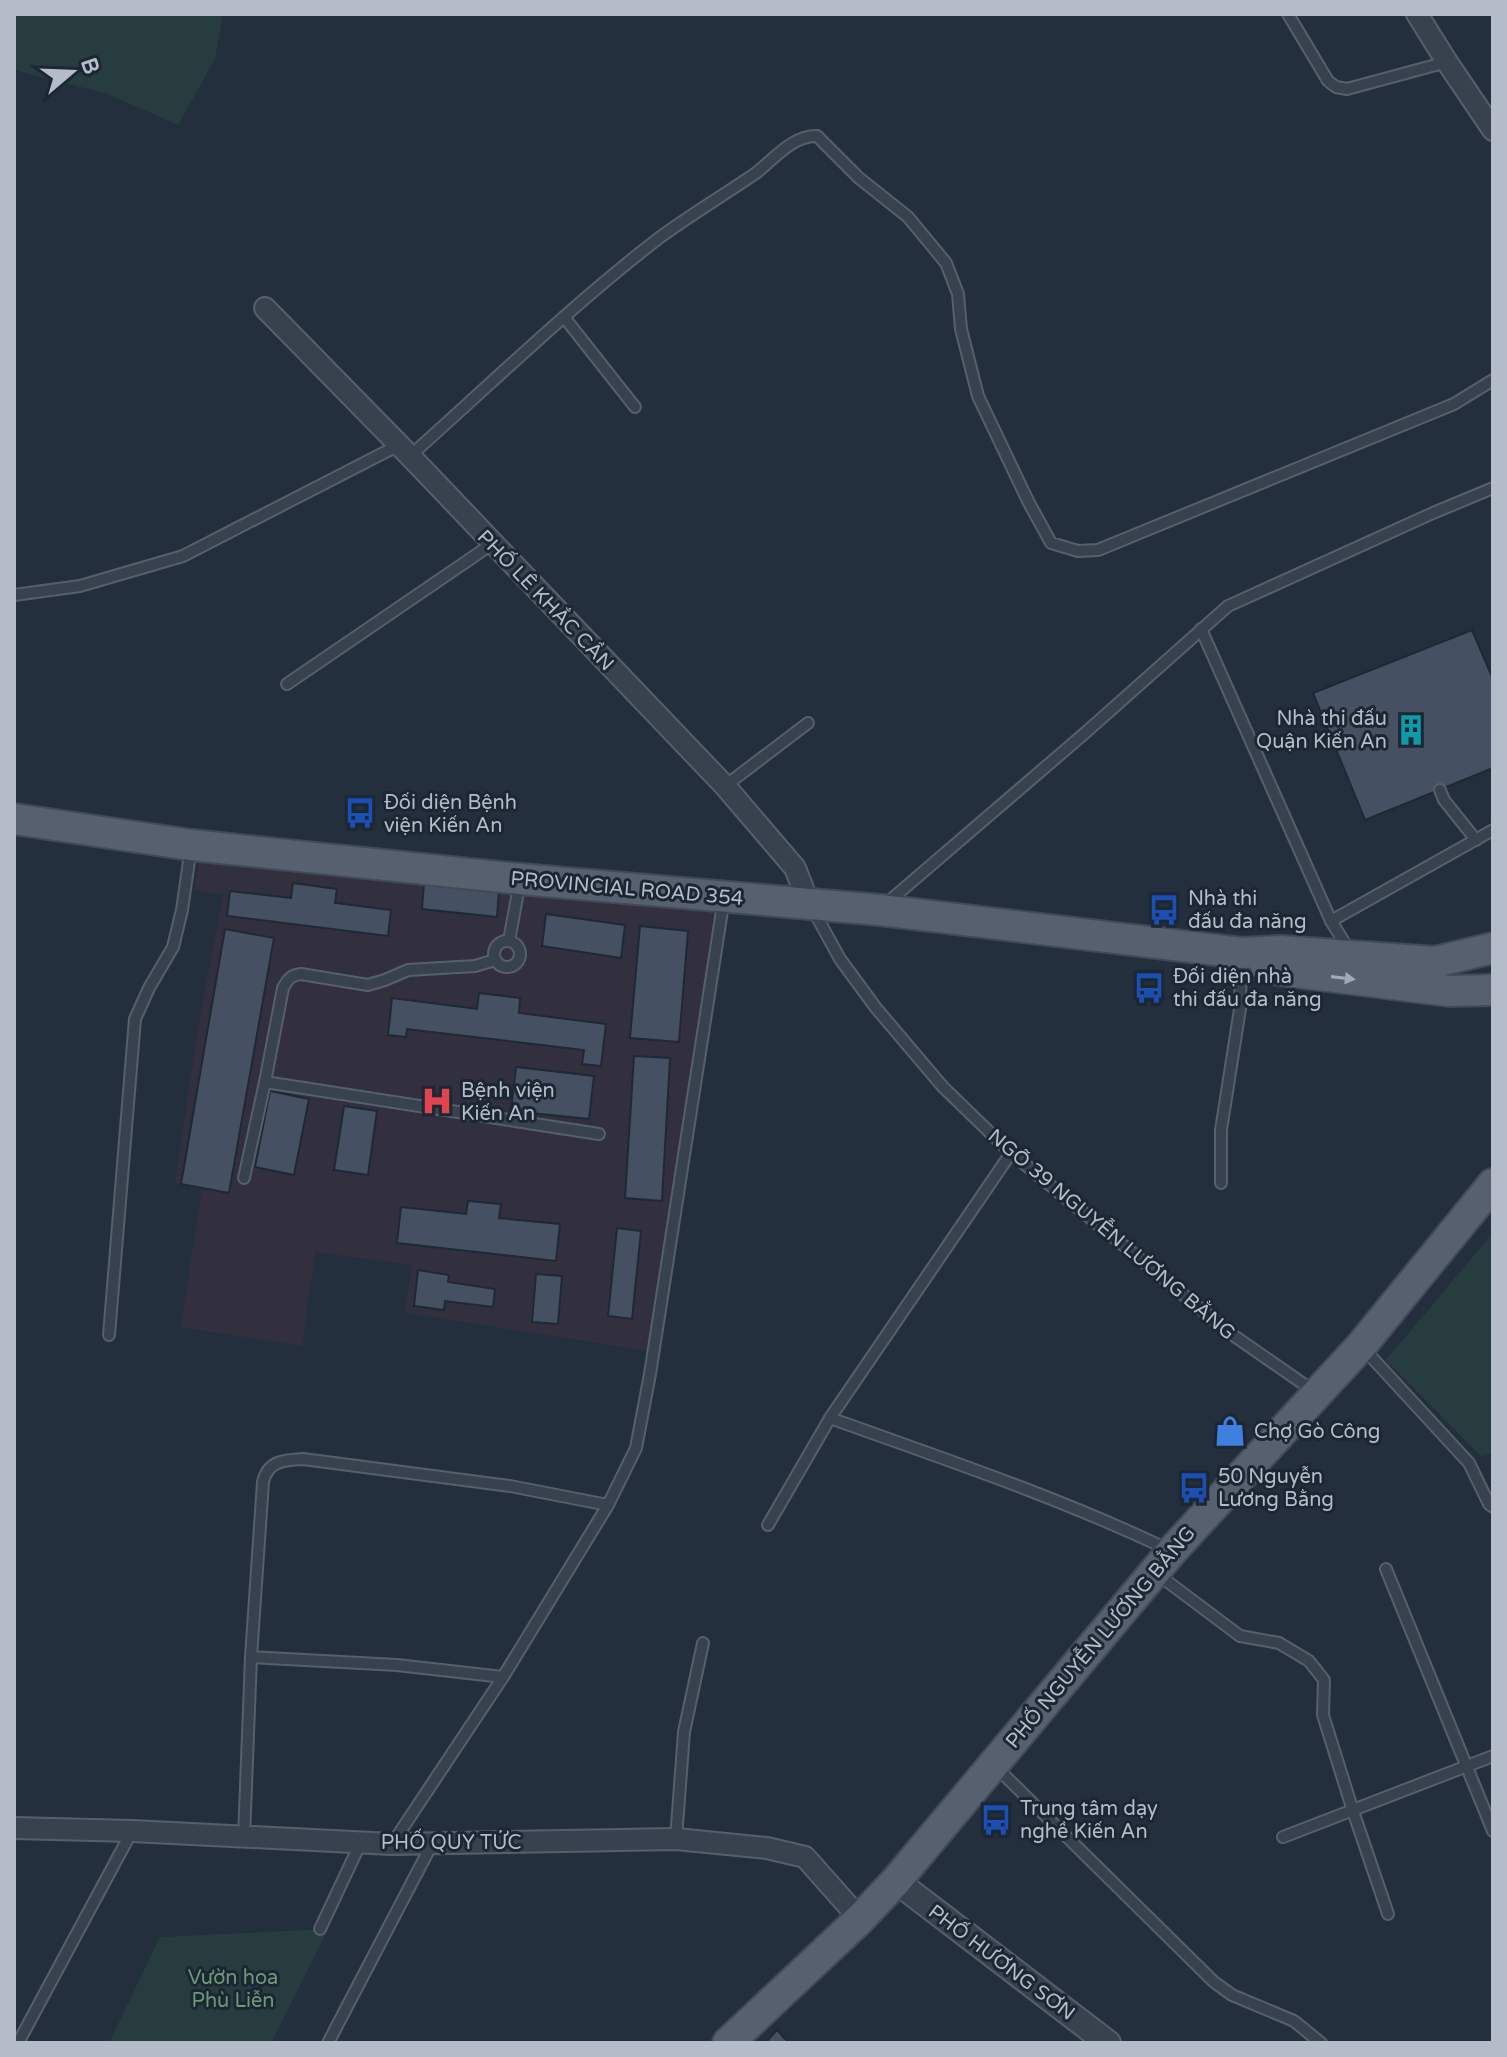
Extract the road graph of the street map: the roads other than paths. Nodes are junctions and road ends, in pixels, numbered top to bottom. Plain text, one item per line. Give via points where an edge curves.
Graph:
1 (1288, 14) edge
2 (1417, 14) edge
3 (1447, 62) junction
4 (1493, 130) edge
5 (265, 308) dead end
6 (564, 317) junction
7 (1493, 380) edge
8 (635, 407) dead end
9 (404, 451) junction
10 (1493, 488) edge
11 (492, 544) junction
12 (14, 595) edge
13 (1201, 629) junction
14 (287, 684) dead end
15 (808, 723) dead end
16 (725, 786) junction
17 (1440, 790) dead end
18 (14, 819) edge
19 (1493, 830) edge
20 (1476, 840) junction
21 (191, 845) junction
22 (520, 879) junction
23 (724, 896) junction
24 (809, 904) junction
25 (880, 910) junction
26 (1331, 921) junction
27 (509, 941) junction
28 (1493, 948) edge
29 (1241, 953) junction
30 (1352, 956) junction
31 (495, 960) junction
32 (1493, 990) edge
33 (265, 1082) junction
34 (599, 1134) dead end
35 (1011, 1153) junction
36 (244, 1178) dead end
37 (1221, 1183) dead end
38 (1493, 1184) edge
39 (109, 1335) dead end
40 (1361, 1346) junction
41 (1317, 1393) junction
42 (830, 1418) junction
43 (608, 1505) junction
44 (1493, 1507) edge
45 (768, 1525) dead end
46 (1163, 1561) junction
47 (1386, 1569) dead end
48 (703, 1643) dead end
49 (251, 1657) junction
50 (503, 1677) junction
51 (1493, 1756) edge
52 (992, 1764) junction
53 (1468, 1766) junction
54 (1353, 1811) junction
55 (14, 1828) edge
56 (132, 1831) junction
57 (1493, 1831) edge
58 (244, 1837) junction
59 (1283, 1837) dead end
60 (676, 1839) junction
61 (361, 1842) junction
62 (392, 1844) junction
63 (432, 1844) junction
64 (896, 1881) junction
65 (1388, 1914) dead end
66 (860, 1919) junction
67 (320, 1929) dead end
68 (18, 2043) edge
69 (328, 2043) edge
70 (728, 2043) edge
71 (1108, 2043) edge
72 (1321, 2043) edge

1 - 3 lane via 1336,87 1347,89
2 - 3 street
3 - 4 street
5 - 9 street, PHỐ LÊ KHẮC CẦN
6 - 7 lane via 660,238 798,140 817,136 908,217 946,263 958,294 978,396 1051,543 1078,551 1098,550 1226,499 1454,404
6 - 8 lane
6 - 9 lane
9 - 11 street, PHỐ LÊ KHẮC CẦN
9 - 12 lane via 183,556 80,586
10 - 13 lane via 1228,606
11 - 14 lane
11 - 16 street, PHỐ LÊ KHẮC CẦN
13 - 25 lane
13 - 26 lane
15 - 16 lane
16 - 24 street, PHỐ LÊ KHẮC CẦN via 795,868
17 - 20 lane
18 - 21 main road, PROVINCIAL ROAD 354
19 - 20 lane
20 - 26 lane
21 - 22 main road, PROVINCIAL ROAD 354
21 - 39 lane via 173,947 135,1019
22 - 23 main road, PROVINCIAL ROAD 354
22 - 27 lane
23 - 24 main road, PROVINCIAL ROAD 354
23 - 43 lane via 636,1448
24 - 25 main road, PROVINCIAL ROAD 354
24 - 35 lane, NGÕ 39 NGUYỄN LƯƠNG BẰNG via 876,1008 943,1087
25 - 29 main road, PROVINCIAL ROAD 354
26 - 30 lane
27 - 31 lane via 498,944
27 - 31 lane via 521,953 516,964 505,967
28 - 30 main road via 1435,962
29 - 30 main road
29 -> 32 main road via 1279,970 1449,991
29 - 37 lane via 1240,1009 1221,1130
31 - 33 lane via 408,970 368,985 294,975 283,988
33 - 34 lane
33 - 36 lane
35 - 41 lane, NGÕ 39 NGUYỄN LƯƠNG BẰNG via 1230,1333
35 - 42 lane
38 - 40 main road, PHỐ NGUYỄN LƯƠNG BẰNG
40 - 41 main road, PHỐ NGUYỄN LƯƠNG BẰNG
40 - 44 lane via 1469,1463
41 - 46 main road, PHỐ NGUYỄN LƯƠNG BẰNG
42 - 45 lane
42 - 46 lane via 1106,1520
43 - 49 lane via 345,1464 303,1459 272,1464 263,1482
43 - 50 lane
46 - 52 main road, PHỐ NGUYỄN LƯƠNG BẰNG
46 - 54 lane via 1240,1636 1279,1643 1309,1661 1324,1680 1323,1715
47 - 53 lane
48 - 60 lane via 684,1732
49 - 50 lane
49 - 58 lane
50 - 62 lane
51 - 53 lane
52 - 64 main road, PHỐ NGUYỄN LƯƠNG BẰNG
52 - 72 lane via 1214,1982 1294,2021
53 - 54 lane
53 - 57 lane
54 - 59 lane
54 - 65 lane
55 - 56 street, PHỐ QUY TỨC
56 - 58 street, PHỐ QUY TỨC
56 - 68 lane
58 - 61 street, PHỐ QUY TỨC
60 - 63 street, PHỐ QUY TỨC
60 - 66 street, PHỐ QUY TỨC via 805,1857
61 - 62 street, PHỐ QUY TỨC
61 - 67 lane
62 - 63 street, PHỐ QUY TỨC
63 - 69 lane
64 - 66 main road, PHỐ NGUYỄN LƯƠNG BẰNG
64 - 71 street, PHỐ HƯƠNG SƠN
66 - 70 main road, PHỐ NGUYỄN LƯƠNG BẰNG

